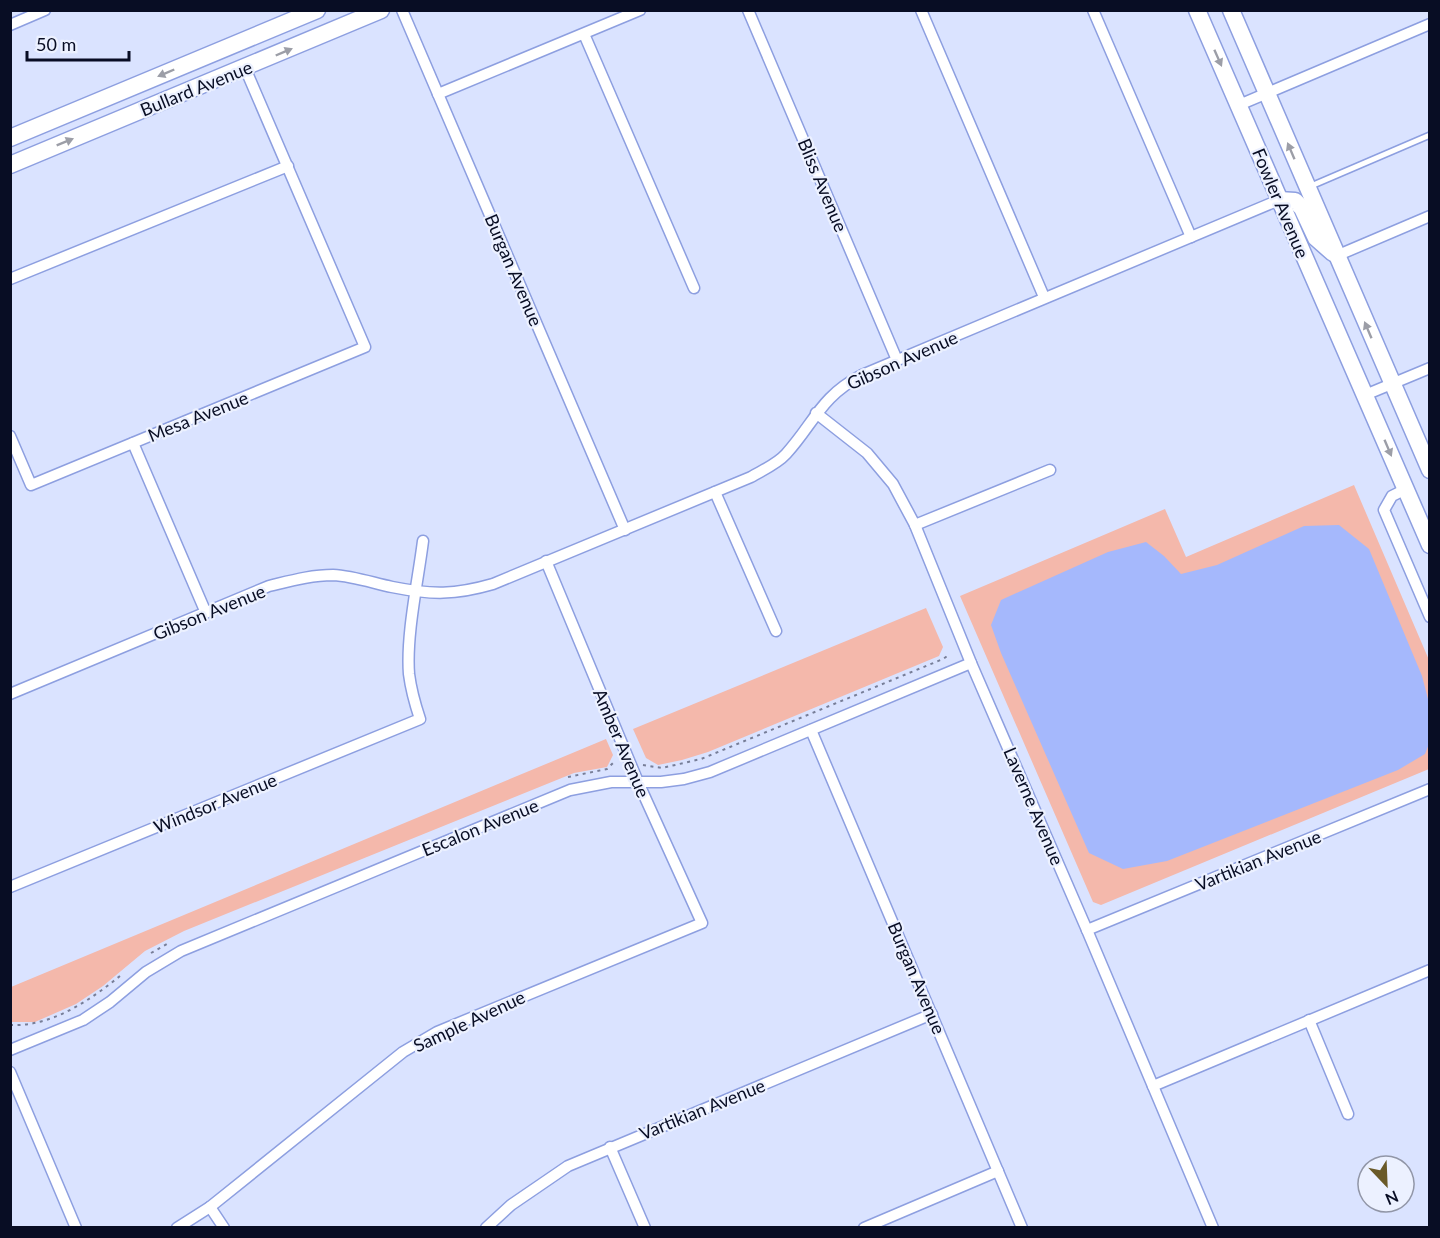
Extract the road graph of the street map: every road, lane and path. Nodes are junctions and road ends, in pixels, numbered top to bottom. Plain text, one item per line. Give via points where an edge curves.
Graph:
1 (45, 10) edge
2 (317, 10) edge
3 (381, 10) edge
4 (402, 10) edge
5 (640, 10) edge
6 (748, 10) edge
7 (921, 10) edge
8 (1094, 10) edge
9 (1197, 10) edge
10 (1231, 10) edge
11 (1430, 24) edge
12 (10, 25) edge
13 (584, 34) junction
14 (245, 68) junction
15 (1266, 93) junction
16 (438, 94) junction
17 (1239, 105) junction
18 (27, 131) junction
19 (1430, 135) edge
20 (10, 138) edge
21 (10, 143) edge
22 (10, 165) edge
23 (288, 166) junction
24 (1306, 188) junction
25 (1279, 200) junction
26 (1430, 216) edge
27 (1191, 237) junction
28 (1336, 256) junction
29 (10, 279) edge
30 (694, 288) dead end
31 (1044, 297) junction
32 (897, 360) junction
33 (1430, 368) edge
34 (1392, 384) junction
35 (1365, 395) junction
36 (816, 413) junction
37 (10, 436) edge
38 (133, 443) junction
39 (1050, 470) dead end
40 (1430, 470) edge
41 (1406, 489) junction
42 (715, 492) junction
43 (915, 525) junction
44 (625, 530) junction
45 (423, 541) dead end
46 (1430, 545) edge
47 (546, 561) junction
48 (417, 591) junction
49 (206, 613) junction
50 (1430, 617) edge
51 (776, 631) dead end
52 (971, 663) junction
53 (10, 694) edge
54 (811, 730) junction
55 (638, 782) junction
56 (1430, 789) edge
57 (10, 887) edge
58 (702, 923) joint
59 (1087, 930) junction
60 (1430, 970) edge
61 (932, 1014) junction
62 (1309, 1020) junction
63 (10, 1050) edge
64 (10, 1072) edge
65 (1153, 1086) junction
66 (1348, 1114) dead end
67 (610, 1147) junction
68 (998, 1171) junction
69 (210, 1208) junction
70 (76, 1227) edge
71 (177, 1227) edge
72 (224, 1227) edge
73 (486, 1227) edge
74 (645, 1227) edge
75 (864, 1227) edge
76 (1022, 1227) edge
77 (1212, 1227) edge

1 - 12 street
2 -> 18 main road, Bullard Avenue
14 -> 3 main road, Bullard Avenue
4 - 16 street, Burgan Avenue
5 - 13 street
6 - 32 street, Bliss Avenue
7 - 31 street
8 - 27 street
9 -> 17 main road, Fowler Avenue
10 - 15 main road, Fowler Avenue
11 - 15 street
13 - 16 street
13 - 30 street
22 -> 14 main road, Bullard Avenue
14 - 23 street
15 - 17 street
24 -> 15 main road, Fowler Avenue
16 - 44 street, Burgan Avenue
17 - 25 main road, Fowler Avenue
18 - 20 main road, Bullard Avenue
18 - 21 main road, Bullard Avenue
19 - 24 lane
23 - 29 street
23 - 38 street, Mesa Avenue via 365,347
24 - 28 main road, Fowler Avenue
25 - 27 street, Gibson Avenue
25 - 28 main road via 1295,201 1316,238
25 - 35 main road, Fowler Avenue
26 - 28 street
27 - 31 street, Gibson Avenue
34 -> 28 main road, Fowler Avenue
31 - 32 street, Gibson Avenue
32 - 36 street, Gibson Avenue via 845,383
33 - 34 street
34 - 35 street
34 - 40 main road, Fowler Avenue
35 -> 41 main road, Fowler Avenue
36 - 42 street, Gibson Avenue via 785,455 751,477
36 - 43 street, Laverne Avenue via 867,453 893,484
37 - 38 street, Mesa Avenue via 31,485
38 - 49 street
39 - 43 street
41 - 46 main road, Fowler Avenue
41 - 50 street via 1392,496 1384,510
42 - 44 street, Gibson Avenue
42 - 51 street
43 - 52 street, Laverne Avenue
44 - 47 street, Gibson Avenue
45 - 48 street
47 - 48 street, Gibson Avenue via 466,592
47 - 55 street, Amber Avenue
48 - 49 street, Gibson Avenue via 334,575 302,578 269,586
48 - 57 street, Windsor Avenue via 410,674 420,719
49 - 53 street, Gibson Avenue
52 - 54 street, Escalon Avenue
52 - 59 street, Laverne Avenue
54 - 55 street, Escalon Avenue via 710,772 684,779
54 - 61 street, Burgan Avenue
55 - 58 street, Amber Avenue
55 - 63 street, Escalon Avenue via 611,782 570,790 181,951 83,1020
56 - 59 street, Vartikian Avenue
58 - 69 street, Sample Avenue via 437,1032 403,1052
59 - 65 street, Laverne Avenue
60 - 62 street
61 - 67 street, Vartikian Avenue
61 - 68 street, Burgan Avenue
62 - 65 street
62 - 66 street
64 - 70 street
65 - 77 street, Laverne Avenue
67 - 73 street, Vartikian Avenue via 568,1166
67 - 74 street
68 - 75 street
68 - 76 street, Burgan Avenue
69 - 71 street, Sample Avenue
69 - 72 street

